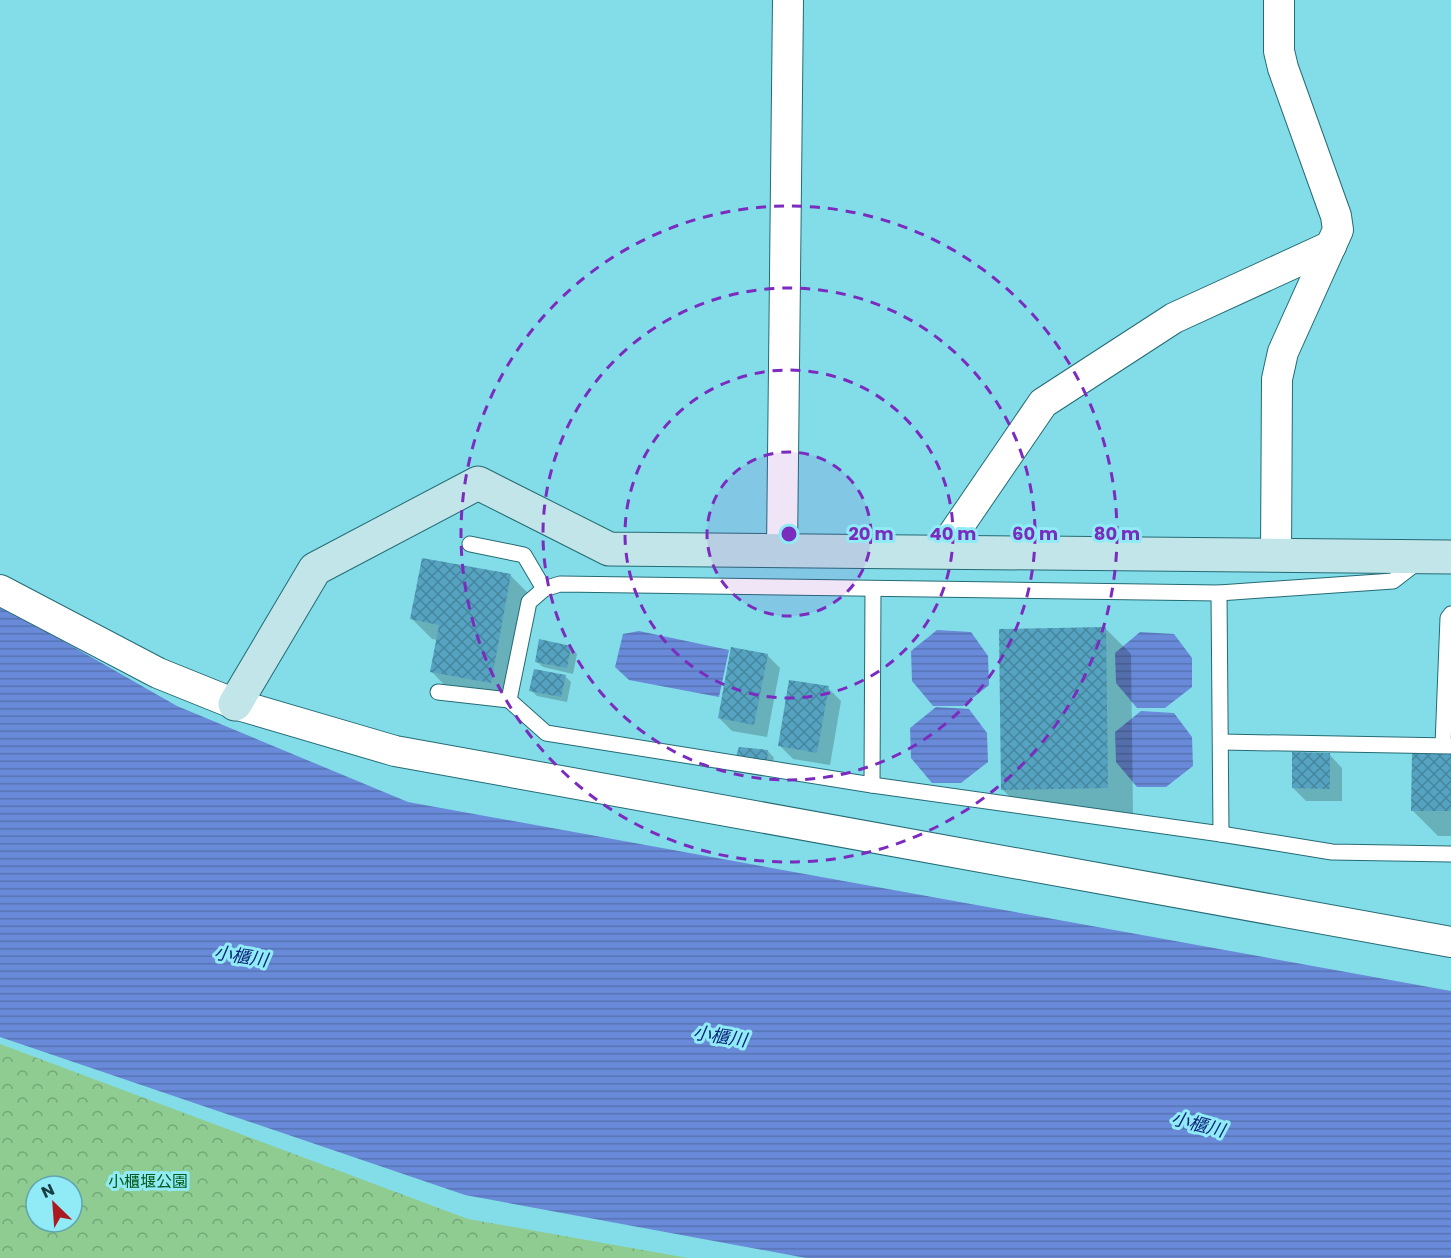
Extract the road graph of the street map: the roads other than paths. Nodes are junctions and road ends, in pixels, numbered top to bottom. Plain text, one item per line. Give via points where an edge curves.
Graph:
1 (788, 0) edge
2 (1279, 0) edge
3 (1331, 246) junction
4 (470, 544) dead end
5 (782, 551) junction
6 (941, 552) junction
7 (1276, 556) junction
8 (1437, 557) edge
9 (544, 589) junction
10 (873, 589) junction
11 (0, 590) edge
12 (1219, 593) junction
13 (1451, 614) edge
14 (438, 692) dead end
15 (509, 700) junction
16 (236, 704) junction
17 (1221, 742) junction
18 (1447, 746) edge
19 (872, 785) junction
20 (1221, 834) junction
21 (1451, 854) edge
22 (1451, 942) edge

1 - 5 street
2 - 3 street via 1279,51 1336,216 1338,230
3 - 6 street via 1174,318 1043,403
3 - 7 street via 1283,352 1277,379
4 - 9 lane via 524,555
5 - 6 street
5 - 16 street via 609,549 478,483 315,569
6 - 7 street
7 - 8 street
8 - 12 lane via 1393,581
9 - 10 lane via 560,584
9 - 15 lane via 530,602
10 - 12 lane
10 - 19 lane
11 - 16 street via 158,673
12 - 17 lane
13 - 18 lane
14 - 15 lane
15 - 19 lane via 546,733
16 - 22 street via 395,751
17 - 18 lane
17 - 20 lane
19 - 20 lane
20 - 21 lane via 1332,852

